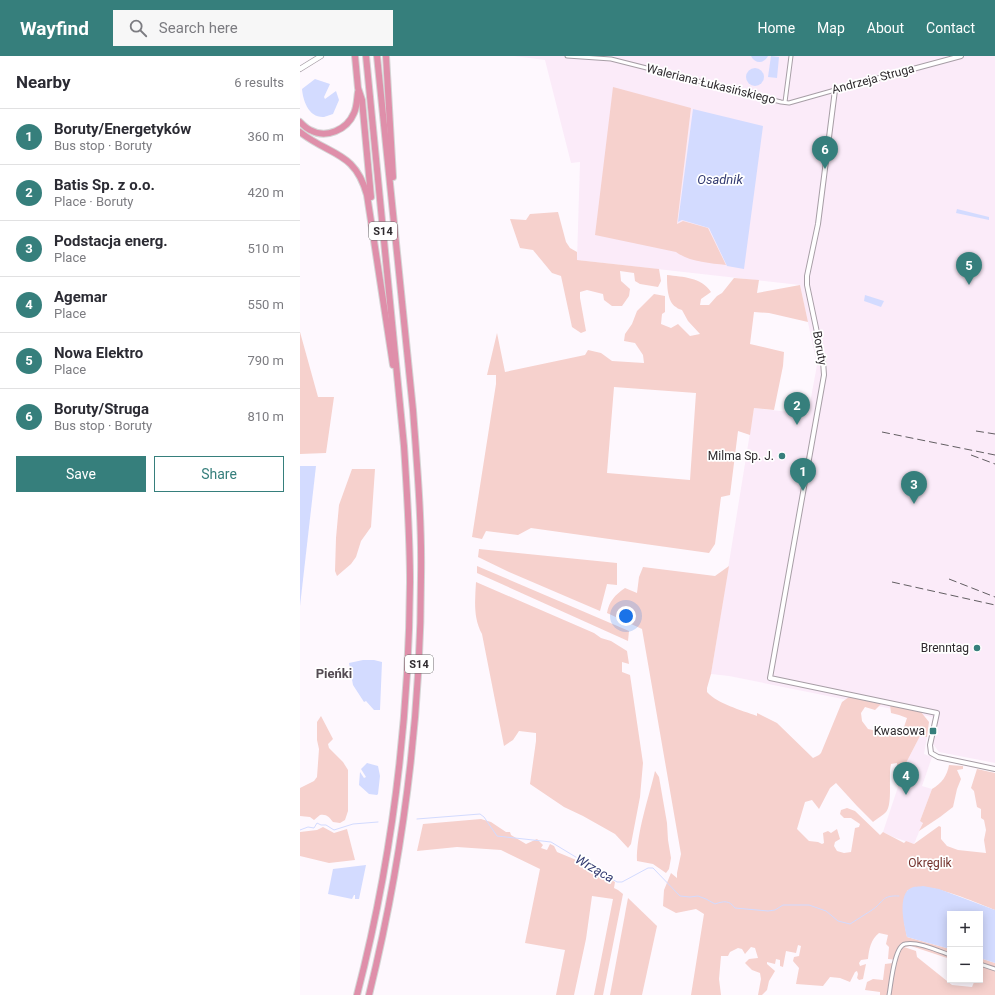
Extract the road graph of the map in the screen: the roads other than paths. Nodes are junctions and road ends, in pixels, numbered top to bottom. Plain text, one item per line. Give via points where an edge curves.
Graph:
1 (321, 56) edge
2 (355, 56) edge
3 (366, 56) edge
4 (377, 56) edge
5 (386, 56) edge
6 (567, 56) edge
7 (791, 56) edge
8 (961, 56) edge
9 (301, 69) edge
10 (358, 88) junction
11 (835, 90) junction
12 (785, 102) junction
13 (300, 122) edge
14 (300, 132) edge
15 (394, 217) junction
16 (377, 261) junction
17 (401, 407) junction
18 (995, 769) edge
19 (947, 953) edge
20 (983, 965) edge
21 (995, 969) edge
22 (357, 995) edge
23 (369, 995) edge
24 (889, 995) edge

1 - 9 main road
2 - 10 highway
3 - 17 highway, S14
4 - 15 highway, S14
5 - 15 highway
6 - 12 street, Waleriana Łukasińskiego via 611,59
7 - 12 street
8 - 11 street, Andrzeja Struga
10 - 13 highway via 355,113 347,124 337,131 316,133
10 - 16 highway via 362,100
11 - 12 street, Andrzeja Struga
11 - 18 street, Boruty via 818,224 807,276 824,375 770,678 937,713 931,753 938,757
14 - 16 highway via 341,156 359,174 367,195
15 - 23 highway, S14 via 417,464 422,574 421,622 407,800 392,892
16 - 17 highway
17 - 22 highway, S14 via 410,581 404,721 386,859
19 - 24 street via 906,943 900,946
20 - 21 street

